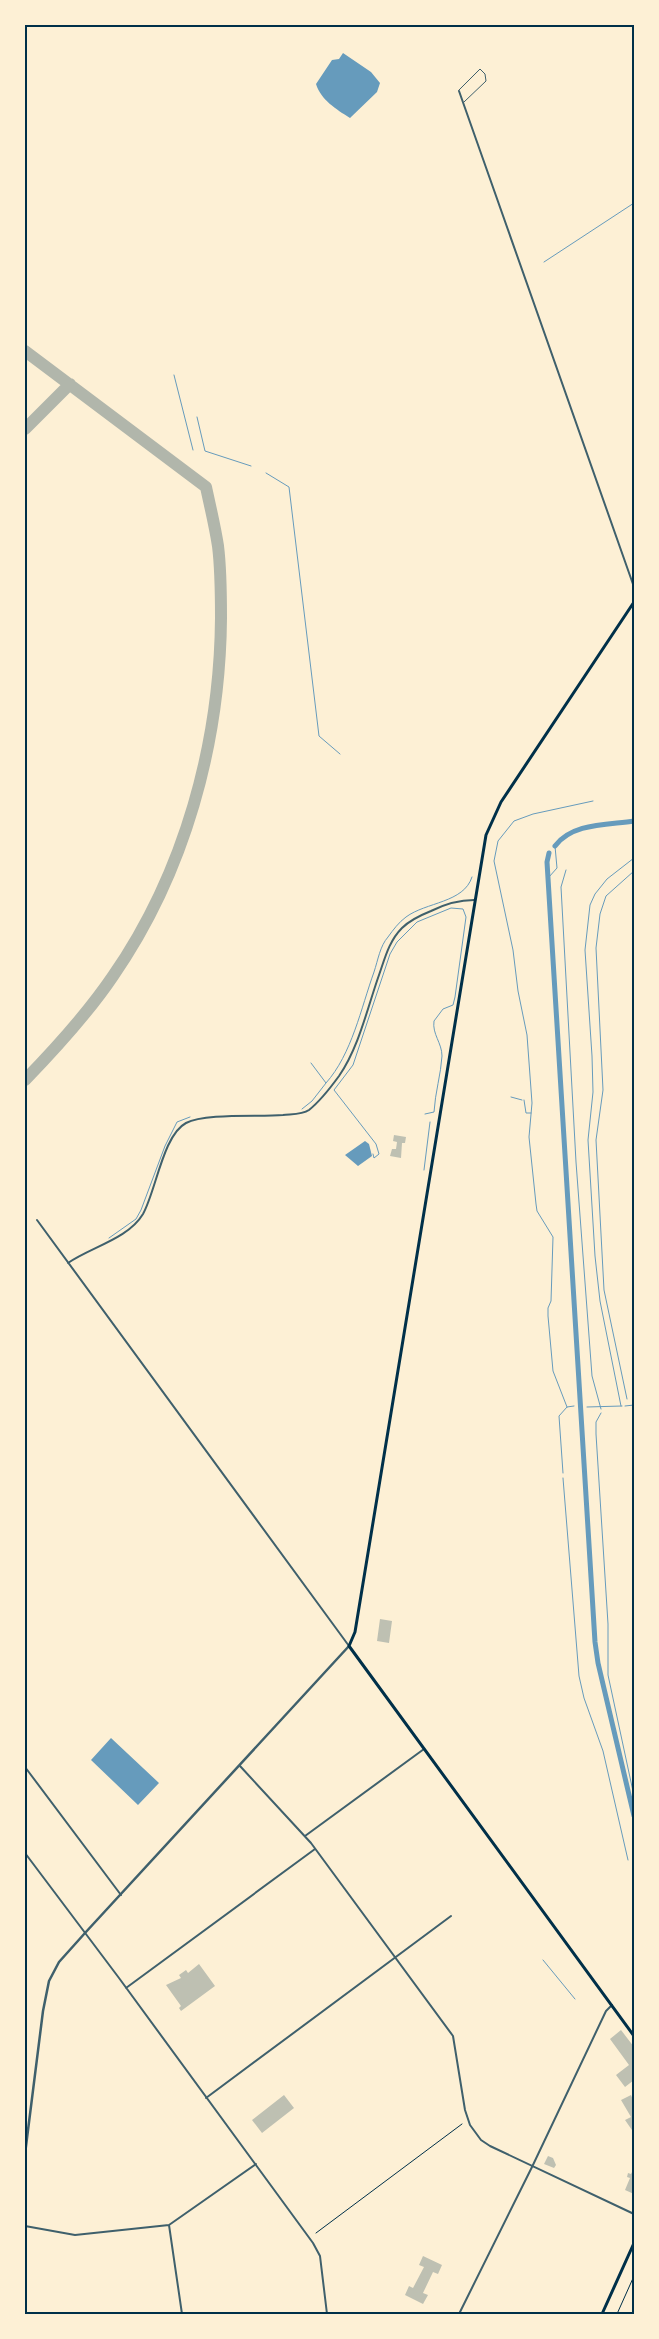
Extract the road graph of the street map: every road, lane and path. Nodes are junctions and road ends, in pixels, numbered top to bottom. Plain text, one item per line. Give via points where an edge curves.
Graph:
1 (459, 91) joint
2 (464, 102) junction
3 (634, 587) edge
4 (634, 602) edge
5 (474, 900) junction
6 (37, 1220) dead end
7 (68, 1263) junction
8 (349, 1646) junction
9 (424, 1749) junction
10 (240, 1766) junction
11 (25, 1768) edge
12 (305, 1836) junction
13 (315, 1849) junction
14 (25, 1853) edge
15 (121, 1895) junction
16 (452, 1916) dead end
17 (85, 1934) junction
18 (396, 1958) junction
19 (126, 1988) junction
20 (612, 2005) junction
21 (634, 2036) edge
22 (206, 2098) junction
23 (462, 2124) dead end
24 (25, 2154) edge
25 (256, 2164) junction
26 (532, 2167) junction
27 (634, 2214) edge
28 (169, 2225) junction
29 (25, 2226) edge
30 (316, 2233) dead end
31 (634, 2243) edge
32 (634, 2276) edge
33 (182, 2314) edge
34 (327, 2314) edge
35 (459, 2314) edge
36 (602, 2314) edge
37 (617, 2314) edge

1 - 2 street
1 - 2 lane via 480,69 486,74 486,81
2 - 3 street
4 - 5 main road via 494,813
5 - 7 street via 456,902 426,913 411,921 392,940 350,1060 308,1111 210,1117 184,1124 171,1140 151,1195 137,1221 128,1230
5 - 8 main road via 356,1624
6 - 7 street
7 - 8 street
8 - 9 main road
8 - 10 street
9 - 12 street
9 - 20 main road
10 - 12 street
10 - 15 street
11 - 15 street
12 - 13 street
13 - 18 street
13 - 19 street
14 - 17 street
15 - 17 street
16 - 18 street
17 - 19 street
17 - 24 street via 59,1962 49,1981
18 - 22 street
18 - 26 street via 453,2036 465,2110 475,2134 490,2146
19 - 22 street
20 - 21 main road
20 - 26 street via 606,2011
22 - 25 street
23 - 30 path
25 - 28 street
25 - 34 street via 320,2256
26 - 27 street
26 - 35 street
28 - 29 street via 75,2235
28 - 33 street
31 - 36 main road
32 - 37 path

